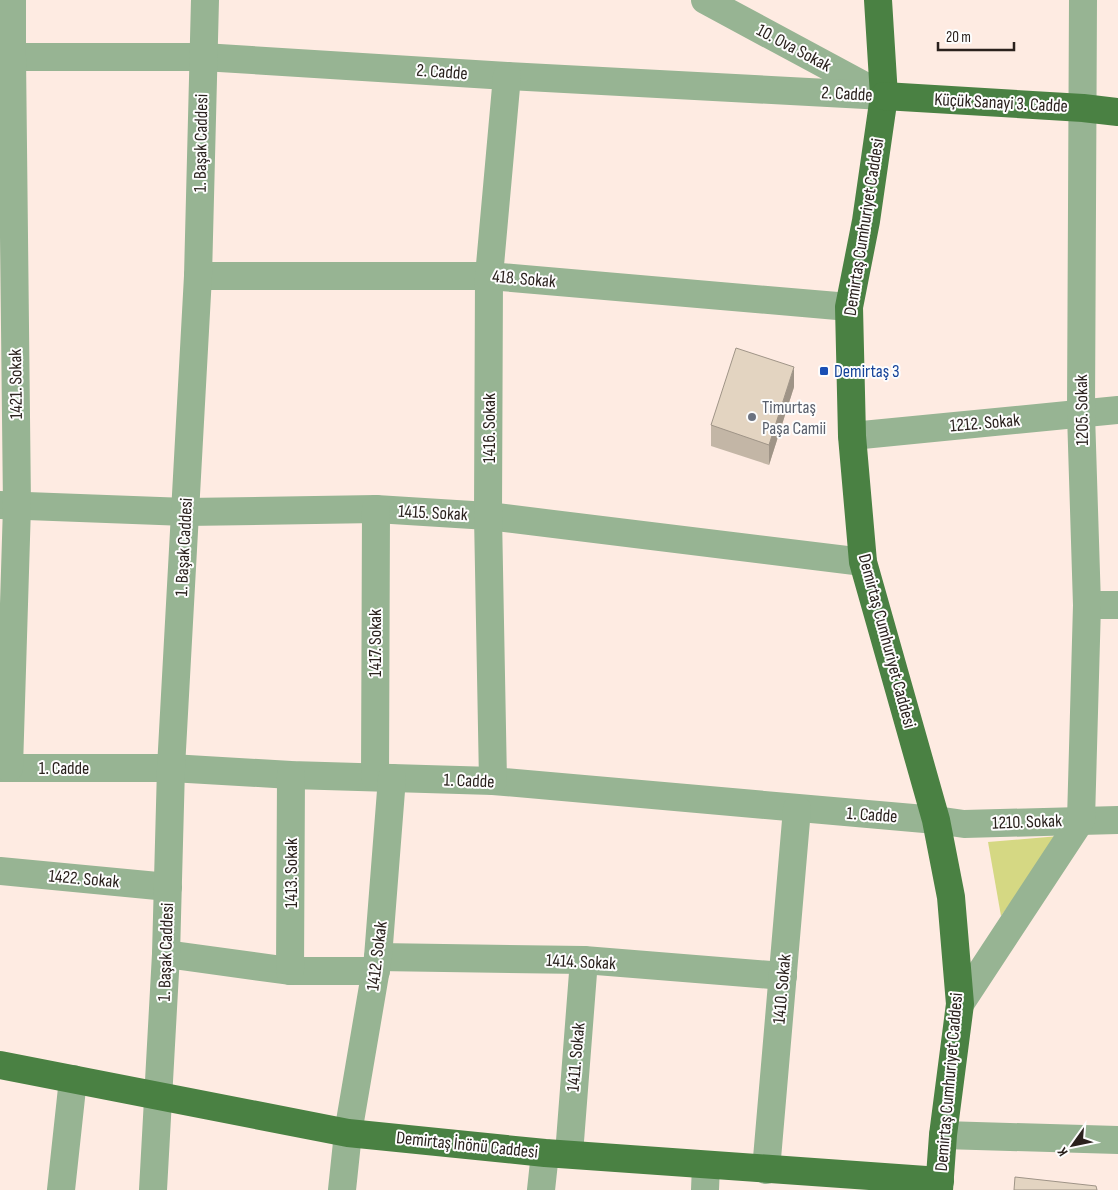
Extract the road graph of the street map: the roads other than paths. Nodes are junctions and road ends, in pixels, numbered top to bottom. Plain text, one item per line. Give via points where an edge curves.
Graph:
1 (12, 0) edge
2 (205, 0) edge
3 (705, 0) edge
4 (878, 0) edge
5 (1083, 0) edge
6 (6, 57) edge
7 (203, 57) junction
8 (507, 76) junction
9 (884, 96) junction
10 (1083, 108) junction
11 (1118, 112) edge
12 (198, 276) junction
13 (489, 276) junction
14 (849, 307) junction
15 (1118, 410) edge
16 (1081, 414) junction
17 (852, 436) junction
18 (9, 506) edge
19 (376, 509) junction
20 (186, 512) junction
21 (488, 516) junction
22 (863, 562) junction
23 (1118, 605) edge
24 (1087, 606) junction
25 (5, 768) edge
26 (171, 768) junction
27 (291, 774) junction
28 (383, 778) junction
29 (492, 782) junction
30 (797, 809) junction
31 (936, 820) junction
32 (1081, 820) junction
33 (1118, 820) edge
34 (0, 871) edge
35 (168, 887) junction
36 (166, 954) junction
37 (584, 960) junction
38 (377, 964) junction
39 (290, 971) junction
40 (783, 976) junction
41 (960, 1004) junction
42 (0, 1065) edge
43 (73, 1080) junction
44 (159, 1095) junction
45 (348, 1133) junction
46 (943, 1135) junction
47 (1118, 1140) edge
48 (557, 1153) junction
49 (766, 1170) junction
50 (705, 1177) edge
51 (939, 1186) edge
52 (61, 1190) edge
53 (153, 1190) edge
54 (342, 1190) edge
55 (542, 1190) edge

1 - 6 street, 1421. Sokak
2 - 7 street, 1. Başak Caddesi
3 - 9 street, 10. Ova Sokak
4 - 9 main road, Demirtaş Cumhuriyet Caddesi
5 - 10 street, 1205. Sokak
6 - 7 street, 2. Cadde
6 - 18 street, 1421. Sokak
7 - 8 street, 2. Cadde
7 - 12 street, 1. Başak Caddesi
8 - 9 street, 2. Cadde
8 - 13 street, 1416. Sokak
9 - 10 main road, Küçük Sanayi 3. Cadde
9 - 14 main road, Demirtaş Cumhuriyet Caddesi via 866,221
10 - 11 main road, Küçük Sanayi 3. Cadde
10 - 16 street, 1205. Sokak
12 - 13 street, 418. Sokak
12 - 20 street, 1. Başak Caddesi
13 - 14 street, 418. Sokak
13 - 21 street, 1416. Sokak
14 - 17 main road, Demirtaş Cumhuriyet Caddesi
15 - 16 street, 1212. Sokak
16 - 17 street, 1212. Sokak
16 - 24 street, 1205. Sokak
17 - 22 main road, Demirtaş Cumhuriyet Caddesi
18 - 20 street, 1415. Sokak
18 - 25 street, 1421. Sokak
19 - 20 street, 1415. Sokak
19 - 21 street, 1415. Sokak
19 - 28 street, 1417. Sokak
20 - 26 street, 1. Başak Caddesi
21 - 22 street, 1415. Sokak
21 - 29 street, 1416. Sokak
22 - 31 main road, Demirtaş Cumhuriyet Caddesi
23 - 24 street
24 - 32 street, 1205. Sokak
25 - 26 street, 1. Cadde
26 - 27 street, 1. Cadde
26 - 35 street, 1. Başak Caddesi
27 - 28 street, 1. Cadde
27 - 39 street, 1413. Sokak
28 - 29 street, 1. Cadde
28 - 38 street, 1412. Sokak
29 - 30 street, 1. Cadde
30 - 31 street, 1. Cadde
30 - 40 street, 1410. Sokak
31 - 32 street, 1210. Sokak via 964,824
31 - 41 main road, Demirtaş Cumhuriyet Caddesi via 951,897
32 - 33 street, 1210. Sokak
32 - 41 street
34 - 35 street, 1422. Sokak
35 - 36 street, 1. Başak Caddesi
36 - 39 street, 1414. Sokak
36 - 44 street, 1. Başak Caddesi
37 - 38 street, 1414. Sokak
37 - 40 street, 1414. Sokak
37 - 48 street, 1411. Sokak
38 - 39 street, 1414. Sokak
38 - 45 street, 1412. Sokak
40 - 49 street, 1410. Sokak
41 - 46 main road, Demirtaş Cumhuriyet Caddesi
42 - 43 main road, Demirtaş İnönü Caddesi
43 - 44 main road, Demirtaş İnönü Caddesi
43 - 52 street
44 - 45 main road, Demirtaş İnönü Caddesi
44 - 53 street, 1. Başak Caddesi
45 - 48 main road, Demirtaş İnönü Caddesi
45 - 54 street, 1412. Sokak
46 - 47 street
46 - 51 main road, Demirtaş Cumhuriyet Caddesi
48 - 50 main road, Demirtaş İnönü Caddesi
48 - 55 street, 1411. Sokak
49 - 50 main road, Demirtaş İnönü Caddesi
49 - 51 main road, Demirtaş İnönü Caddesi

